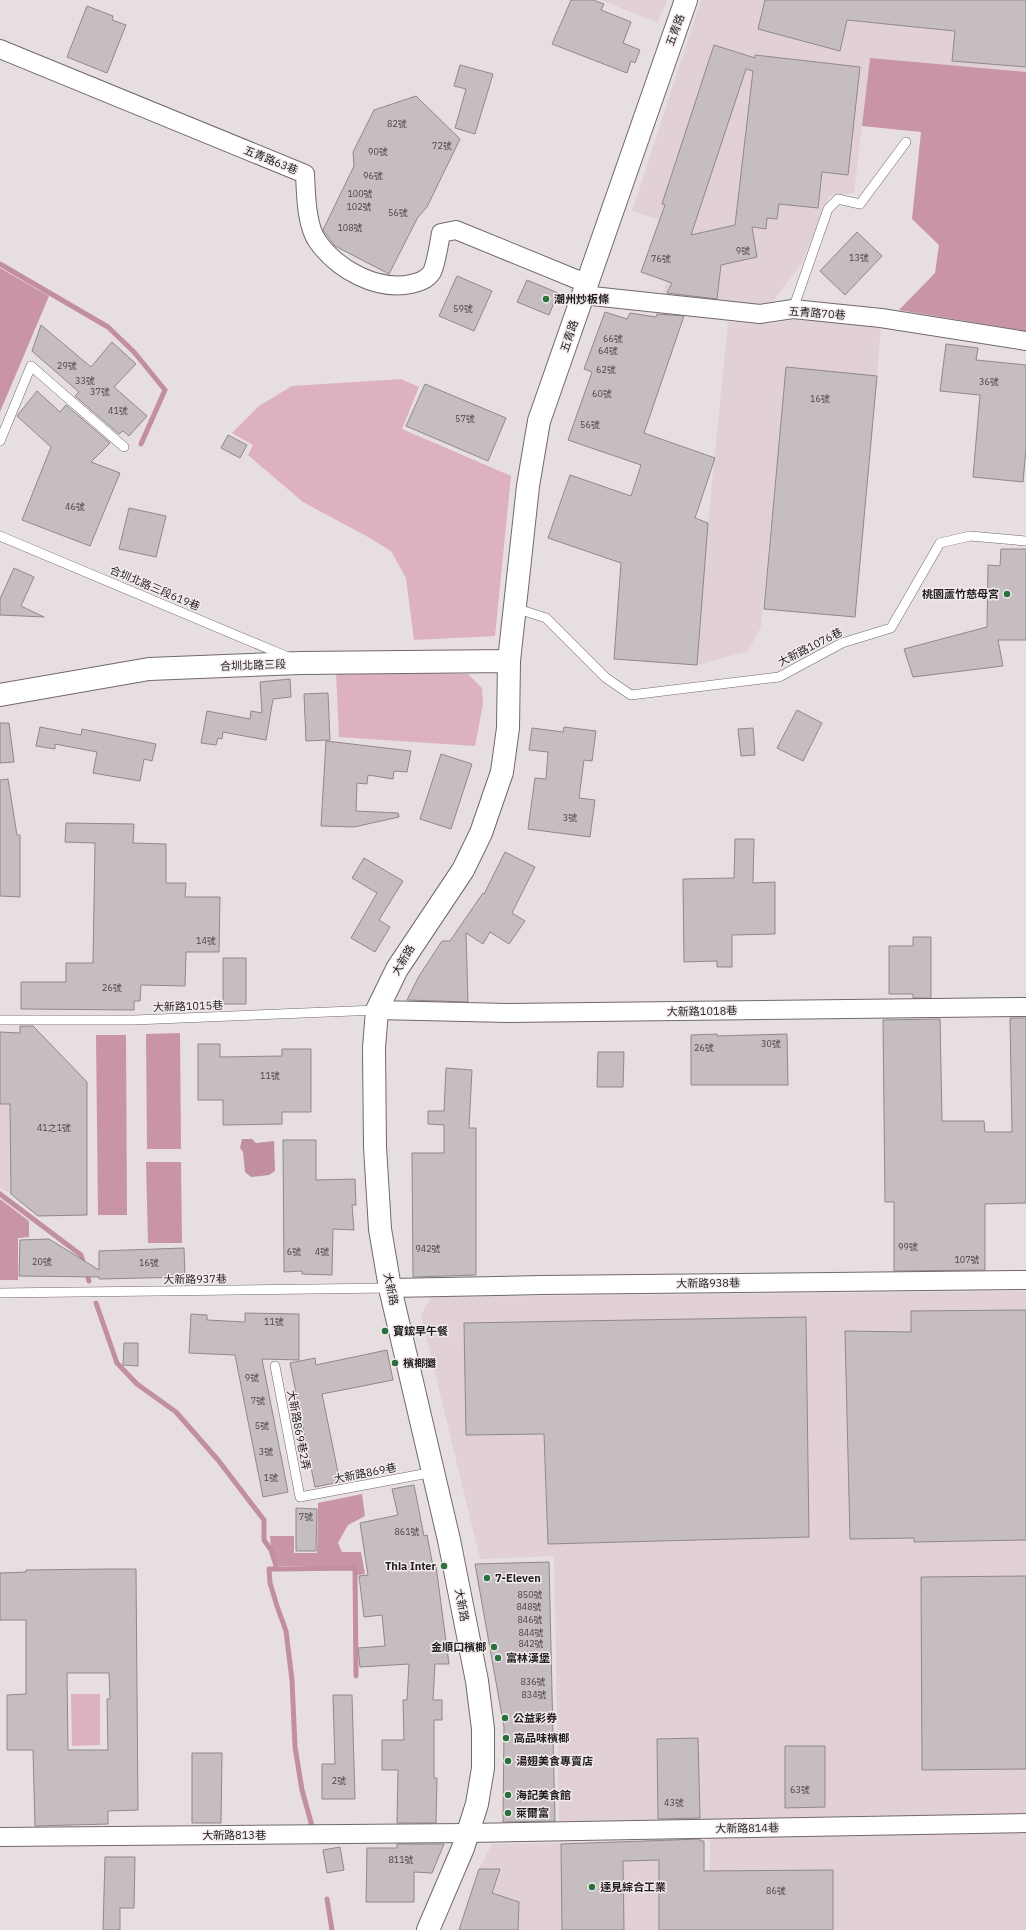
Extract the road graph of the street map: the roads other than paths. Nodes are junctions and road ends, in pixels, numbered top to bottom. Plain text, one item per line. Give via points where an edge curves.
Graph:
1 (686, 0) edge
2 (0, 49) edge
3 (906, 142) dead end
4 (585, 290) junction
5 (793, 309) junction
6 (1026, 341) edge
7 (0, 441) edge
8 (124, 447) dead end
9 (0, 536) edge
10 (1026, 541) edge
11 (515, 608) junction
12 (509, 662) junction
13 (301, 663) junction
14 (0, 695) edge
15 (1026, 1007) edge
16 (377, 1010) junction
17 (0, 1020) edge
18 (1026, 1280) edge
19 (390, 1288) junction
20 (0, 1293) edge
21 (275, 1366) dead end
22 (434, 1472) junction
23 (300, 1497) joint
24 (1026, 1823) edge
25 (468, 1833) junction
26 (0, 1837) edge
27 (428, 1930) edge

1 - 4 street, 五青路
2 - 4 street, 五青路63巷 via 305,174 308,214 317,242 340,265 366,279 398,287 422,282 432,272 441,233 456,230
3 - 5 lane via 860,204 838,199 828,209
4 - 5 street, 五青路70巷 via 760,314
4 - 11 street, 五青路 via 540,421 528,486
5 - 6 street, 五青路70巷 via 881,318
7 - 8 lane via 31,366
9 - 13 lane, 合圳北路三段619巷
10 - 11 lane, 大新路1076巷 via 970,536 940,544 891,628 842,642 779,677 631,695 606,678 546,618
11 - 12 street, 五青路
12 - 13 street, 合圳北路三段
12 - 16 street, 大新路 via 508,728 502,772 481,833 463,870 397,969
13 - 14 street, 合圳北路三段 via 149,669
15 - 16 street, 大新路1018巷 via 508,1013
16 - 17 lane, 大新路1015巷 via 134,1020
16 - 19 street, 大新路 via 374,1048 375,1147 380,1229
18 - 19 street, 大新路938巷
19 - 20 lane, 大新路937巷
19 - 22 street, 大新路
21 - 23 lane, 大新路869巷2弄
22 - 23 lane, 大新路869巷
22 - 25 street, 大新路 via 477,1681 483,1730 483,1768 479,1797
24 - 25 street, 大新路814巷
25 - 26 street, 大新路813巷
25 - 27 street, 大新路

